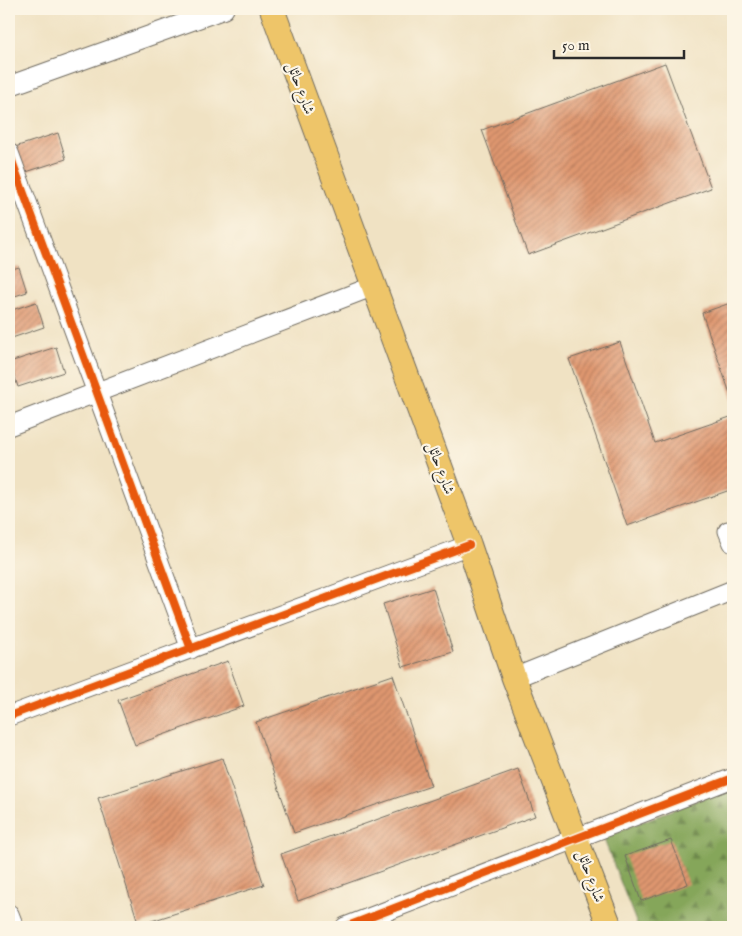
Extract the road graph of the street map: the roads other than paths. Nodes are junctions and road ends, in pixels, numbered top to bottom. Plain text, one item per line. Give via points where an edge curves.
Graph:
1 (224, 9) edge
2 (272, 9) edge
3 (9, 86) edge
4 (9, 153) edge
5 (374, 286) junction
6 (97, 393) junction
7 (9, 426) edge
8 (469, 545) junction
9 (733, 590) edge
10 (191, 649) junction
11 (514, 678) junction
12 (9, 716) edge
13 (733, 778) edge
14 (576, 836) junction
15 (9, 914) edge
16 (14, 927) edge
17 (345, 927) edge
18 (610, 927) edge

1 - 3 street
2 - 5 main road, شارع حائل
4 - 6 street
5 - 6 street
5 - 8 main road, شارع حائل
6 - 7 street
6 - 10 street
8 - 10 street
8 - 11 main road, شارع حائل
9 - 11 street
10 - 12 street
11 - 14 main road, شارع حائل
13 - 14 street
14 - 17 street
14 - 18 main road, شارع حائل
15 - 16 street

